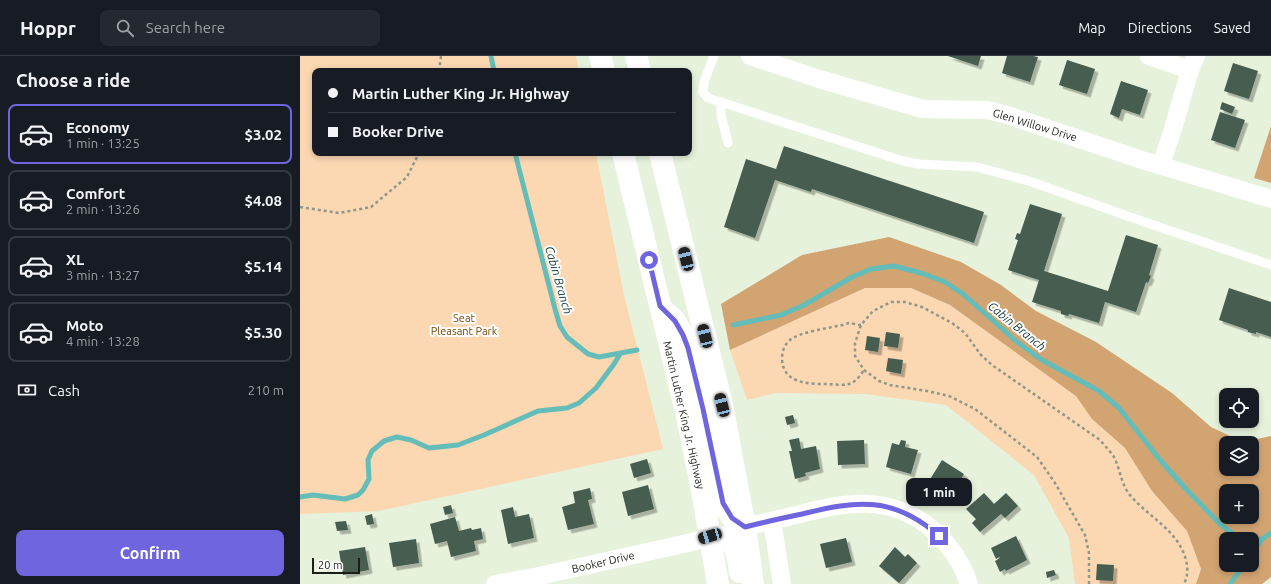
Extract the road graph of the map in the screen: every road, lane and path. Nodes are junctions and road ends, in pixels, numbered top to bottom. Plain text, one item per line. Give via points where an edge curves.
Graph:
1 (441, 56) edge
2 (600, 56) edge
3 (636, 56) edge
4 (714, 56) edge
5 (750, 56) edge
6 (1149, 56) edge
7 (1193, 63) edge
8 (439, 68) edge
9 (603, 68) edge
10 (639, 68) edge
11 (720, 102) junction
12 (728, 143) dead end
13 (418, 156) edge
14 (624, 156) edge
15 (661, 156) edge
16 (1161, 165) junction
17 (1271, 199) edge
18 (300, 207) edge
19 (1271, 265) edge
20 (660, 306) junction
21 (861, 325) junction
22 (864, 370) junction
23 (772, 521) junction
24 (745, 527) junction
25 (710, 536) junction
26 (539, 580) edge
27 (495, 584) edge
28 (718, 584) edge
29 (742, 584) edge
30 (753, 584) edge
31 (782, 584) edge
32 (969, 584) edge
33 (1089, 584) edge
34 (1184, 584) edge

1 - 8 path
2 - 9 main road
3 - 10 main road
4 - 11 lane via 703,92 708,98
5 - 16 street, Glen Willow Drive via 923,109 974,109 1004,114
6 - 7 street
7 - 16 street
11 - 12 lane
11 - 19 lane via 903,161 977,166 1029,181
13 - 18 path via 407,177 372,208 339,213
14 - 20 main road, Martin Luther King Jr. Highway
15 - 24 main road via 722,405
16 - 17 street, Glen Willow Drive
20 - 24 main road via 675,321 688,348 723,503 732,518
20 - 25 main road, Martin Luther King Jr. Highway via 687,416
21 - 22 path via 855,343 856,356
21 - 22 path via 849,323 819,328 791,339 782,353 782,364 791,377 806,384 847,385 854,383
21 - 34 path via 873,311 892,302 905,302 922,307 952,323 965,333 992,365 1100,440 1114,457 1129,493 1175,537 1184,551 1188,568
22 - 33 path via 879,381 890,385 949,396 975,409 1037,457 1085,535 1089,553
23 - 24 street
23 - 31 street
23 - 32 street via 854,503 892,508 914,517 939,536 959,560
24 - 30 main road
25 - 26 street, Booker Drive
25 - 28 main road, Martin Luther King Jr. Highway
25 - 29 main road via 721,536 734,545
26 - 27 street, Booker Drive

